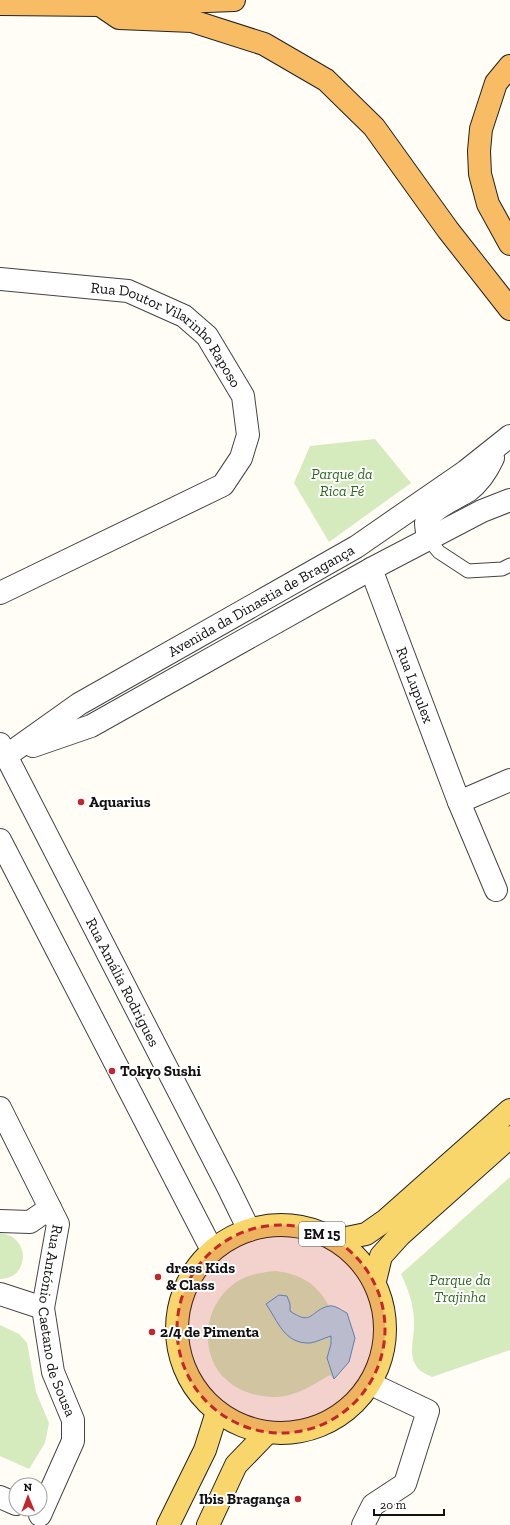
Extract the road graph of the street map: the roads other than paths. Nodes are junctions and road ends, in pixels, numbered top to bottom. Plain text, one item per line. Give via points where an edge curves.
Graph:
1 (234, 0) edge
2 (0, 4) edge
3 (100, 5) junction
4 (510, 66) edge
5 (510, 244) edge
6 (0, 280) edge
7 (510, 309) edge
8 (504, 441) edge
9 (510, 500) edge
10 (428, 539) junction
11 (510, 565) edge
12 (371, 569) junction
13 (0, 593) edge
14 (2, 753) edge
15 (510, 780) edge
16 (459, 802) junction
17 (0, 840) edge
18 (496, 890) dead end
19 (0, 1108) edge
20 (510, 1110) edge
21 (510, 1137) edge
22 (50, 1208) junction
23 (0, 1220) edge
24 (249, 1230) junction
25 (337, 1240) junction
26 (212, 1250) junction
27 (375, 1281) junction
28 (0, 1294) edge
29 (43, 1308) junction
30 (371, 1384) junction
31 (217, 1412) junction
32 (267, 1433) junction
33 (48, 1489) edge
34 (168, 1525) edge
35 (208, 1525) edge
36 (363, 1525) edge

1 - 3 highway
2 - 3 highway
3 - 7 highway via 119,18 192,21 264,44 326,80 374,127 448,230
4 - 5 highway via 496,83 482,129 479,151 480,174 488,204
6 - 13 street, Rua Doutor Vilarinho Raposo via 128,291 184,316 207,336 243,396 248,435 242,458 223,485
8 - 10 street via 483,476 469,490 431,515 426,523
8 - 14 street, Avenida da Dinastia de Bragança via 466,471 356,547 79,704
9 - 10 street, Avenida da Dinastia de Bragança via 482,511
10 - 11 lane via 439,552 468,571 502,569
10 - 12 street, Avenida da Dinastia de Bragança
12 - 14 street, Avenida da Dinastia de Bragança via 91,726
12 - 16 street, Rua Lupulex
14 - 24 street, Rua Amália Rodrigues via 73,884
15 - 16 street
16 - 18 street, Rua Lupulex
17 - 26 street
19 - 22 street, Rua António Caetano de Sousa
20 - 25 main road, EM 15 via 386,1220 366,1234
21 - 27 main road via 400,1235 382,1256
22 - 23 street via 30,1222
22 - 29 street, Rua António Caetano de Sousa via 58,1224
24 - 25 main road, EM 15 via 279,1224 309,1228
24 - 26 main road, EM 15 via 229,1238
25 - 27 main road, EM 15 via 359,1258
26 - 31 main road, EM 15 via 192,1274 180,1302 176,1332 181,1362 195,1390
27 - 30 main road, EM 15 via 386,1315 384,1351
28 - 29 street
29 - 33 street, Rua António Caetano de Sousa via 53,1372 73,1420 73,1441
30 - 32 main road, EM 15 via 351,1408 326,1424 297,1433
30 - 36 street via 428,1411 405,1484 373,1505
31 - 32 main road, EM 15 via 240,1426
31 - 34 main road via 205,1450
32 - 35 main road via 236,1465

